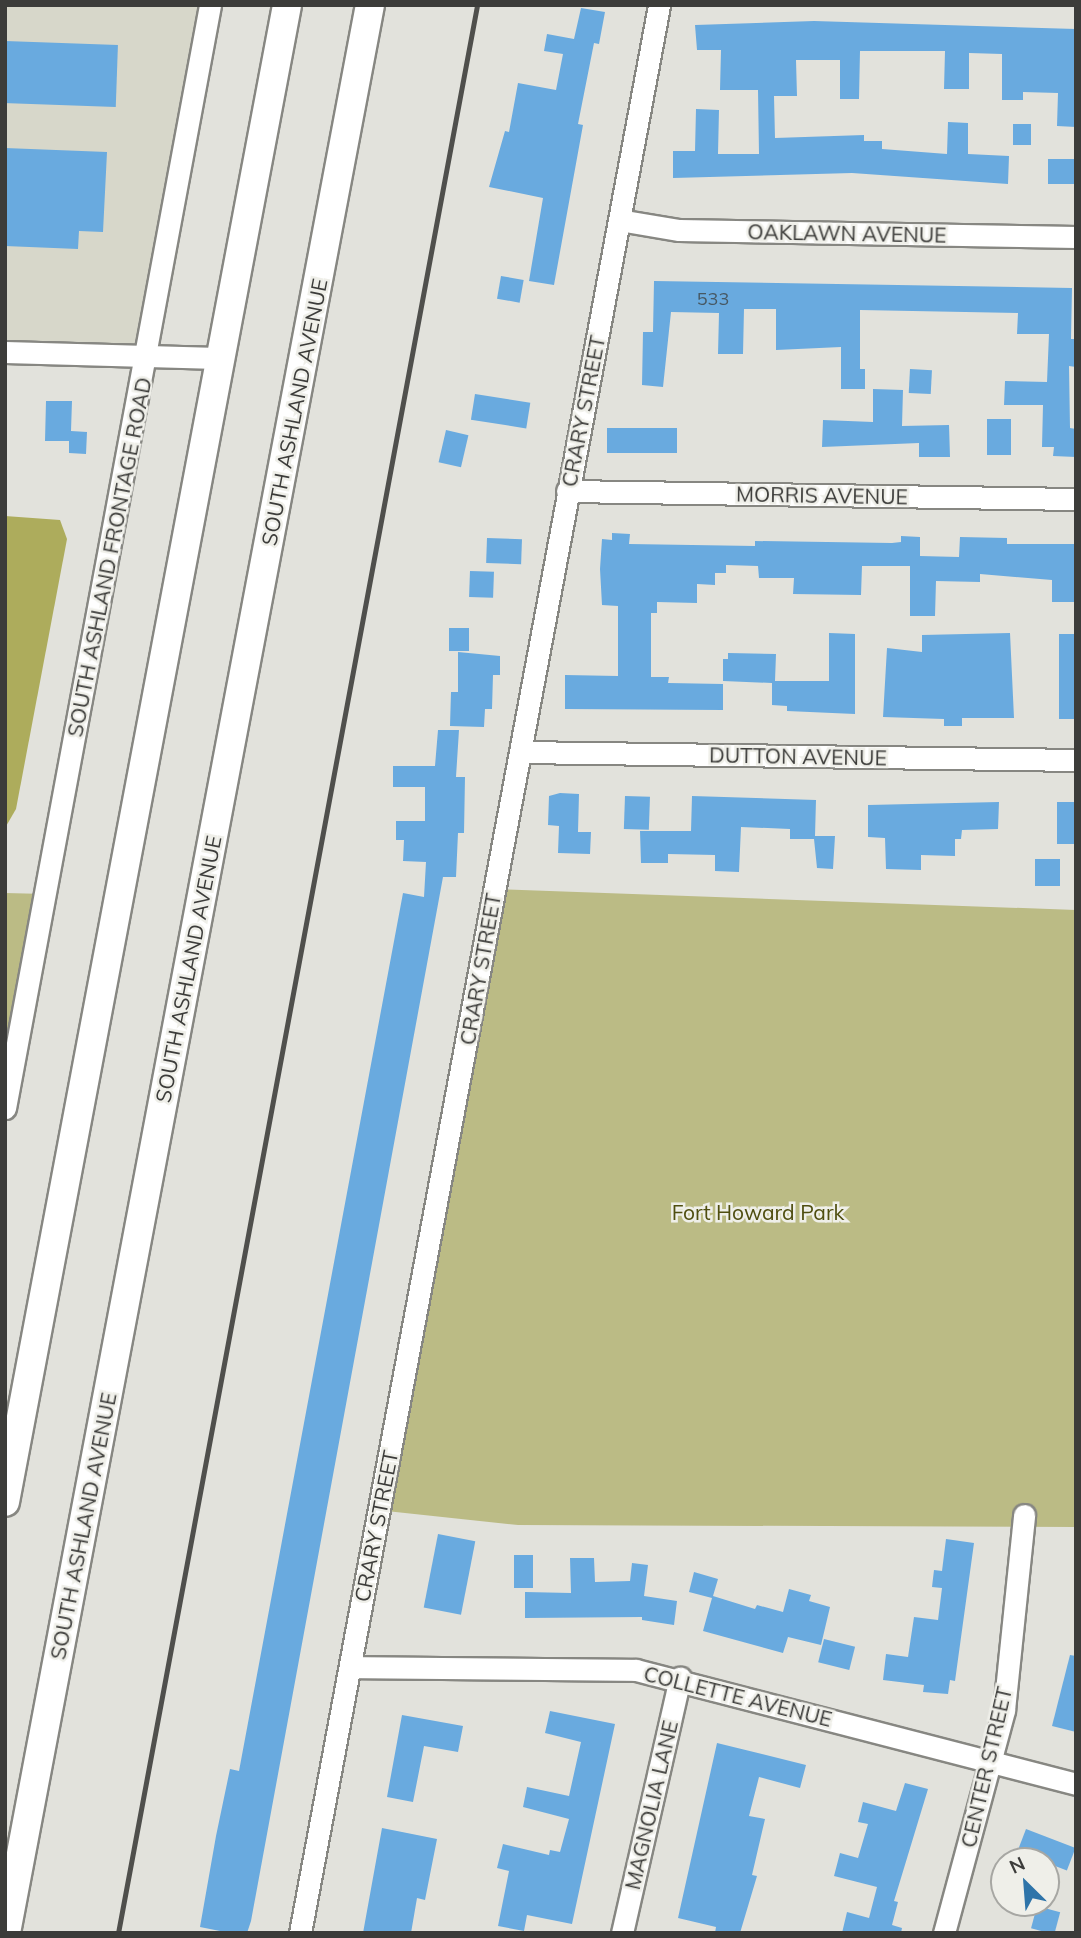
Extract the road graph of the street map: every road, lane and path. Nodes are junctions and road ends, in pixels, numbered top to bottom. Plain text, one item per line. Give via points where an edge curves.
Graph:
1 (210, 5) edge
2 (287, 5) edge
3 (370, 5) edge
4 (659, 5) edge
5 (619, 220) junction
6 (1076, 237) edge
7 (5, 352) edge
8 (148, 354) junction
9 (218, 358) junction
10 (568, 491) junction
11 (1076, 499) edge
12 (520, 752) junction
13 (1076, 760) edge
14 (5, 1108) edge
15 (5, 1502) edge
16 (1024, 1515) dead end
17 (350, 1667) junction
18 (680, 1678) junction
19 (990, 1761) junction
20 (1076, 1784) edge
21 (6, 1933) edge
22 (300, 1933) edge
23 (622, 1933) edge
24 (944, 1933) edge

1 - 8 street, SOUTH ASHLAND FRONTAGE ROAD
2 - 9 main road
3 - 21 main road, SOUTH ASHLAND AVENUE
4 - 5 street, CRARY STREET
5 - 6 street, OAKLAWN AVENUE via 680,230
5 - 10 street, CRARY STREET
7 - 8 street
8 - 9 street
8 - 14 street, SOUTH ASHLAND FRONTAGE ROAD
9 - 15 main road
10 - 11 street, MORRIS AVENUE
10 - 12 street, CRARY STREET
12 - 13 street, DUTTON AVENUE
12 - 17 street, CRARY STREET
16 - 19 street, CENTER STREET via 1004,1710
17 - 18 street, COLLETTE AVENUE via 636,1670
17 - 22 street, CRARY STREET
18 - 19 street, COLLETTE AVENUE
18 - 23 street, MAGNOLIA LANE
19 - 20 street, COLLETTE AVENUE
19 - 24 street, CENTER STREET

